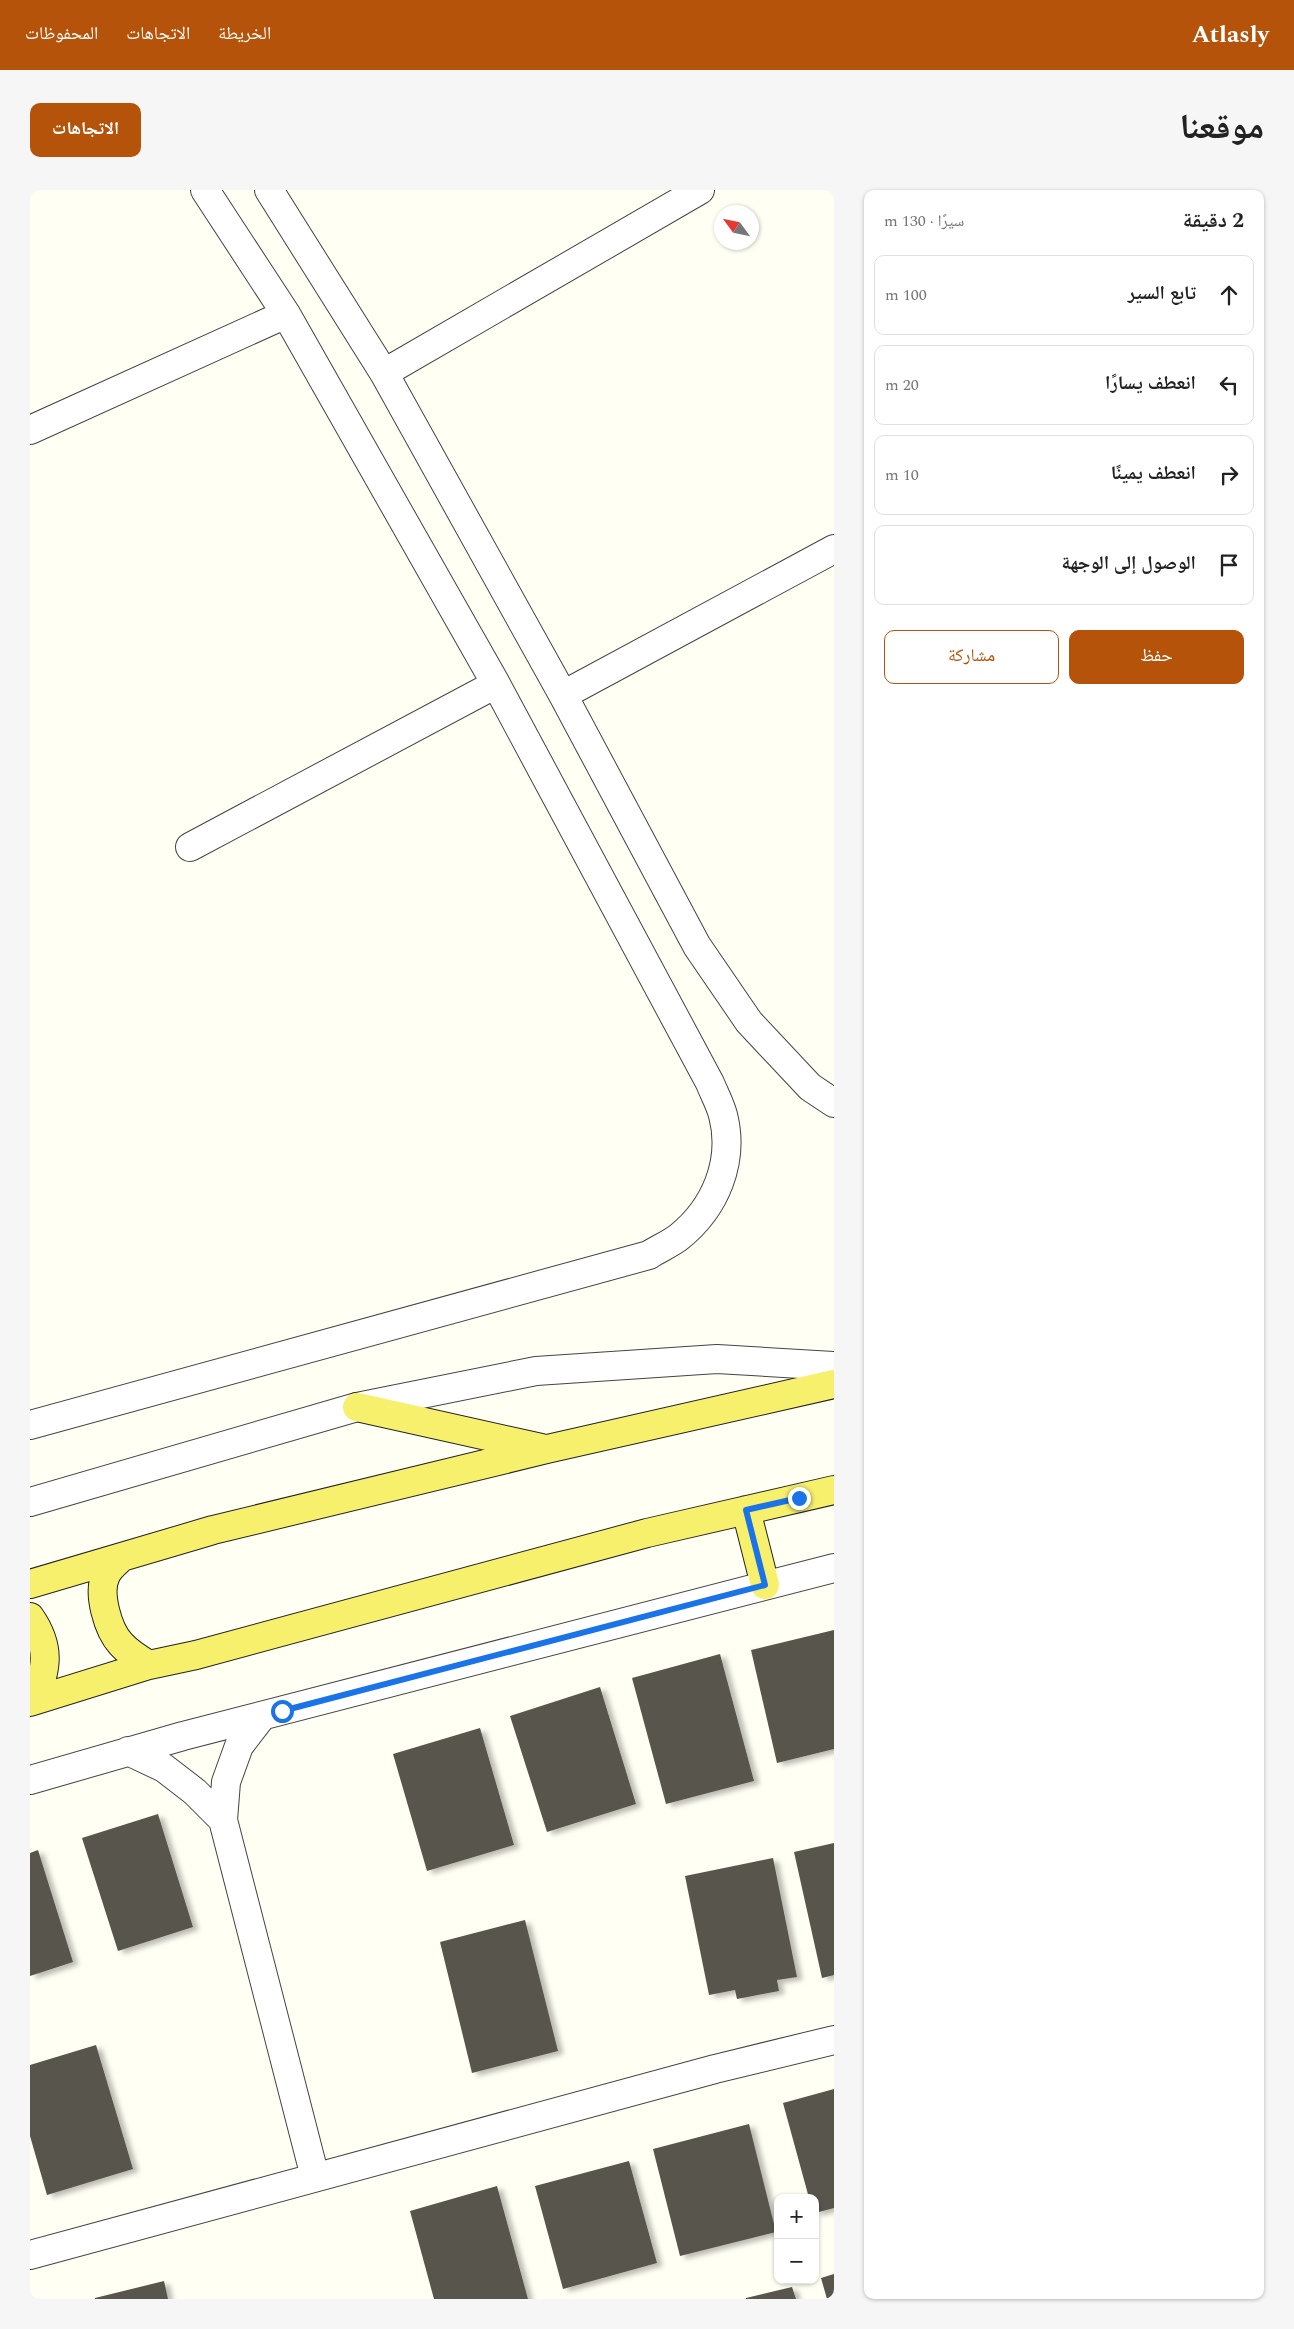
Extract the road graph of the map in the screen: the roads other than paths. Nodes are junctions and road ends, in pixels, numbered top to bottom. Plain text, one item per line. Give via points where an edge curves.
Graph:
1 (206, 190) edge
2 (269, 190) edge
3 (700, 190) edge
4 (286, 314) junction
5 (384, 373) junction
6 (30, 430) edge
7 (834, 549) edge
8 (496, 684) junction
9 (563, 695) junction
10 (190, 847) dead end
11 (834, 1103) edge
12 (834, 1366) edge
13 (834, 1384) edge
14 (358, 1407) junction
15 (30, 1425) edge
16 (547, 1449) junction
17 (834, 1490) edge
18 (30, 1502) edge
19 (746, 1510) junction
20 (122, 1557) junction
21 (834, 1568) edge
22 (30, 1584) edge
23 (765, 1585) junction
24 (30, 1617) edge
25 (149, 1665) junction
26 (32, 1701) edge
27 (262, 1716) junction
28 (128, 1750) junction
29 (30, 1780) edge
30 (223, 1820) junction
31 (834, 2040) edge
32 (315, 2177) junction
33 (30, 2255) edge

1 - 4 street
2 - 5 street
3 - 5 street
4 - 6 street
4 - 8 street
5 - 9 street
7 - 9 street
8 - 10 street
8 - 15 street via 710,1082 723,1116 726,1151 719,1186 702,1215 678,1238 649,1255
9 - 11 street via 697,946 749,1022 810,1087
12 - 14 street via 717,1358 536,1371
13 - 16 main road
14 - 16 main road
14 - 18 street
16 - 20 main road via 213,1530
17 - 19 main road
19 - 23 main road
19 - 25 main road via 647,1533
20 - 22 main road
20 - 25 main road via 106,1574 102,1588 103,1603 119,1643
21 - 23 street
23 - 27 street
24 - 26 main road via 41,1636 46,1663 44,1676
25 - 26 main road
27 - 28 street
27 - 30 street via 239,1746 226,1782
28 - 29 street
28 - 30 street via 164,1768
30 - 32 street
31 - 32 street via 715,2068
32 - 33 street

